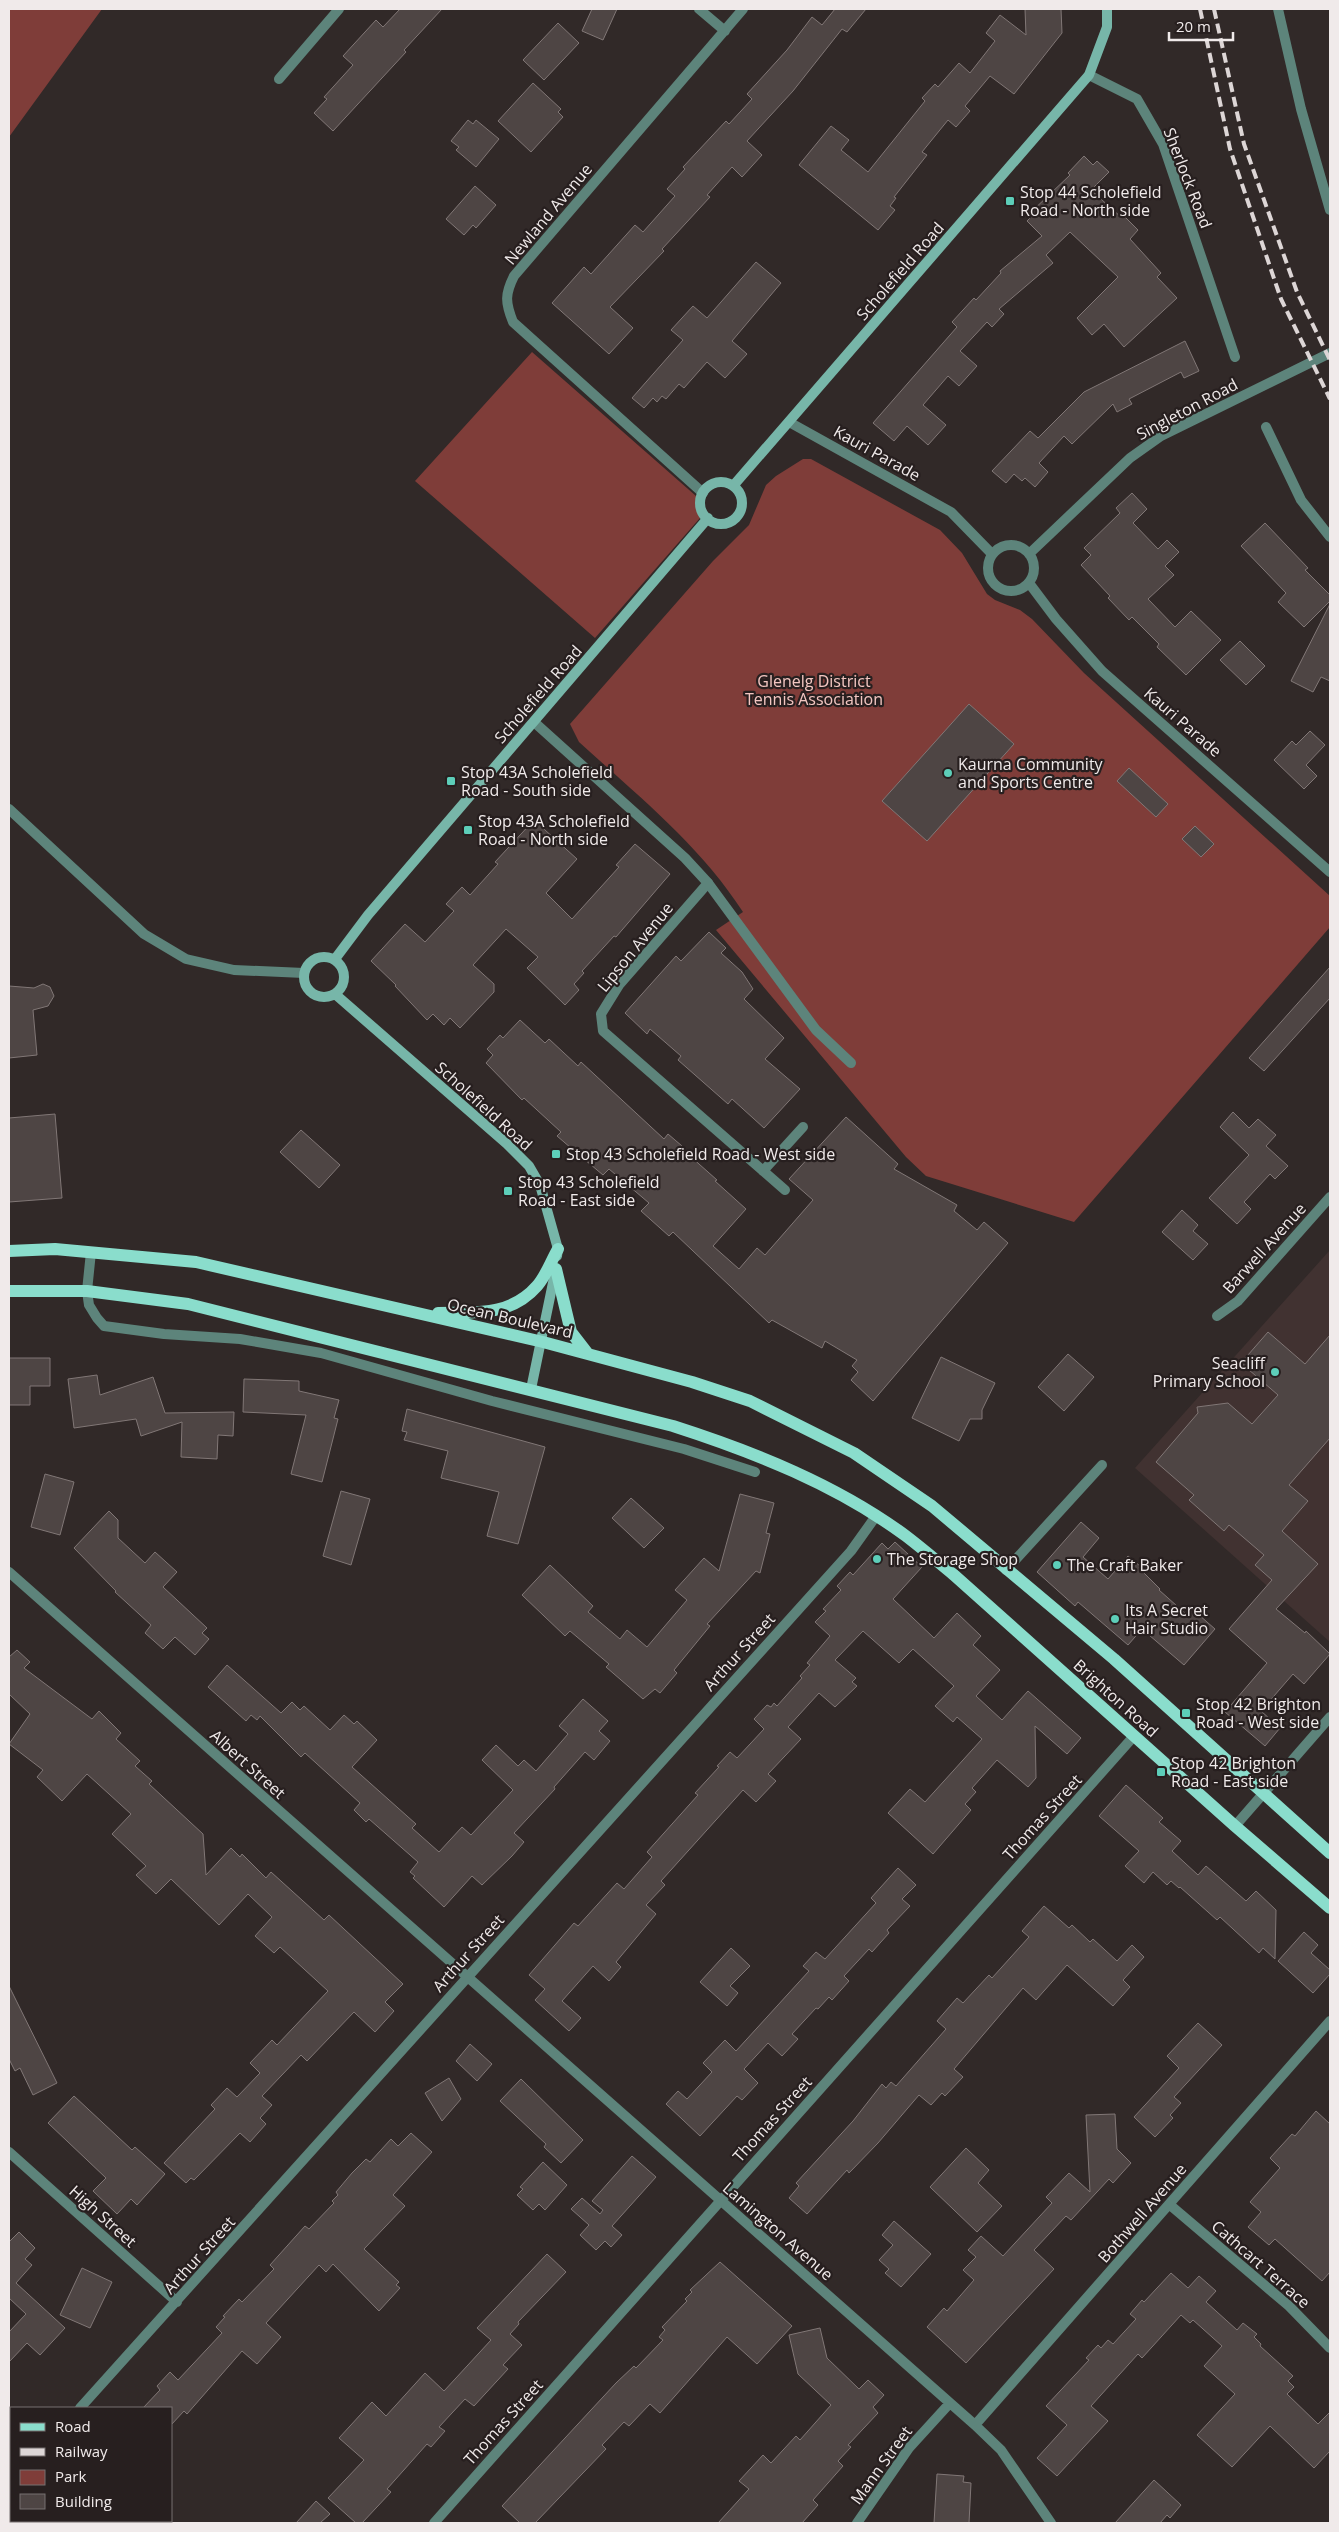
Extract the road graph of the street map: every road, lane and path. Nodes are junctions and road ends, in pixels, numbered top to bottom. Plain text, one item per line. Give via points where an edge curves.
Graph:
1 (339, 9) edge
2 (699, 9) edge
3 (743, 9) edge
4 (1107, 9) edge
5 (1278, 9) edge
6 (725, 31) junction
7 (1089, 75) junction
8 (279, 79) dead end
9 (1330, 210) edge
10 (1330, 353) edge
11 (1236, 357) dead end
12 (789, 422) junction
13 (1266, 427) dead end
14 (733, 486) junction
15 (703, 492) junction
16 (708, 518) junction
17 (1330, 538) edge
18 (992, 554) junction
19 (1029, 554) junction
20 (1029, 583) junction
21 (534, 722) junction
22 (9, 809) edge
23 (1330, 872) edge
24 (708, 883) junction
25 (335, 959) junction
26 (304, 973) junction
27 (335, 994) junction
28 (851, 1063) dead end
29 (803, 1127) dead end
30 (763, 1171) junction
31 (785, 1190) dead end
32 (1330, 1197) edge
33 (558, 1249) junction
34 (9, 1250) edge
35 (91, 1252) junction
36 (556, 1269) junction
37 (9, 1291) edge
38 (87, 1291) junction
39 (421, 1314) junction
40 (1217, 1316) dead end
41 (543, 1342) junction
42 (588, 1354) junction
43 (531, 1389) junction
44 (1102, 1465) dead end
45 (755, 1472) dead end
46 (900, 1483) joint
47 (876, 1516) junction
48 (1006, 1570) junction
49 (9, 1572) edge
50 (1330, 1717) edge
51 (1134, 1736) junction
52 (1264, 1794) junction
53 (1235, 1826) junction
54 (1330, 1853) edge
55 (1330, 1908) edge
56 (467, 1978) junction
57 (1330, 2021) edge
58 (9, 2152) edge
59 (720, 2200) junction
60 (1170, 2205) junction
61 (177, 2302) junction
62 (1330, 2348) edge
63 (950, 2403) junction
64 (81, 2407) edge
65 (974, 2425) junction
66 (434, 2523) edge
67 (858, 2523) edge
68 (1051, 2523) edge

1 - 8 street
2 - 6 street
3 - 6 street, Newland Avenue
4 - 7 street via 1107,27
5 - 9 street via 1301,109
6 - 15 street, Newland Avenue via 514,276 507,291 513,322
7 - 11 street, Sherlock Road via 1137,99 1163,144
7 - 12 street, Scholefield Road
10 - 19 street, Singleton Road via 1161,436 1130,458
12 - 14 street, Scholefield Road
12 - 18 street, Kauri Parade via 951,512
13 - 17 street via 1303,505
14 - 15 street via 714,483
14 - 16 street via 742,497 737,517 724,523
15 - 16 street via 701,506
16 - 21 street, Scholefield Road
18 - 19 street via 1014,545
18 - 20 street via 988,575 998,588 1016,591
19 - 20 street via 1034,569
20 - 23 street, Kauri Parade via 1102,671
21 - 24 street
21 - 25 street, Scholefield Road via 368,915
22 - 26 street via 144,934 186,959 234,970
24 - 28 street via 816,1030
24 - 30 street, Lipson Avenue via 618,985 601,1014 603,1031
25 - 26 street via 319,956 307,965
25 - 27 street via 341,964 345,981
26 - 27 street via 311,992 327,997
27 - 33 street, Scholefield Road via 529,1166 540,1185
29 - 30 street
30 - 31 street, Lipson Avenue
32 - 40 street, Barwell Avenue via 1238,1302
33 - 36 street, Scholefield Road
33 - 39 main road via 537,1286 519,1301 497,1311
34 - 35 main road, Ocean Boulevard
35 - 38 street
35 - 39 main road, Ocean Boulevard via 196,1262
36 - 41 street, Scholefield Road
36 - 42 main road via 572,1332
37 - 38 main road
38 - 43 main road via 188,1304
38 - 45 street via 96,1318 104,1326 240,1339 321,1353 492,1401 684,1448
39 - 41 main road, Ocean Boulevard
41 - 42 main road, Ocean Boulevard
41 - 43 street, Scholefield Road
42 - 46 main road, Ocean Boulevard via 750,1401 854,1453
43 - 47 main road via 726,1443 791,1471
44 - 48 street
46 - 48 main road, Brighton Road via 932,1506
47 - 51 main road, Brighton Road via 954,1575
47 - 56 street, Arthur Street via 851,1550
48 - 52 main road, Brighton Road via 1114,1659
49 - 56 street, Albert Street
50 - 52 street
51 - 53 main road, Brighton Road
51 - 59 street, Thomas Street
52 - 53 street
52 - 54 main road, Brighton Road
53 - 55 main road, Brighton Road
56 - 59 street, Lamington Avenue
56 - 61 street, Arthur Street
57 - 60 street, Bothwell Avenue
58 - 61 street, High Street
59 - 63 street, Lamington Avenue
59 - 66 street, Thomas Street
60 - 62 street, Cathcart Terrace via 1288,2306
60 - 65 street, Bothwell Avenue
61 - 64 street, Arthur Street
63 - 65 street, Lamington Avenue
63 - 67 street, Mann Street via 909,2448
65 - 68 street, Lamington Avenue via 1002,2450

